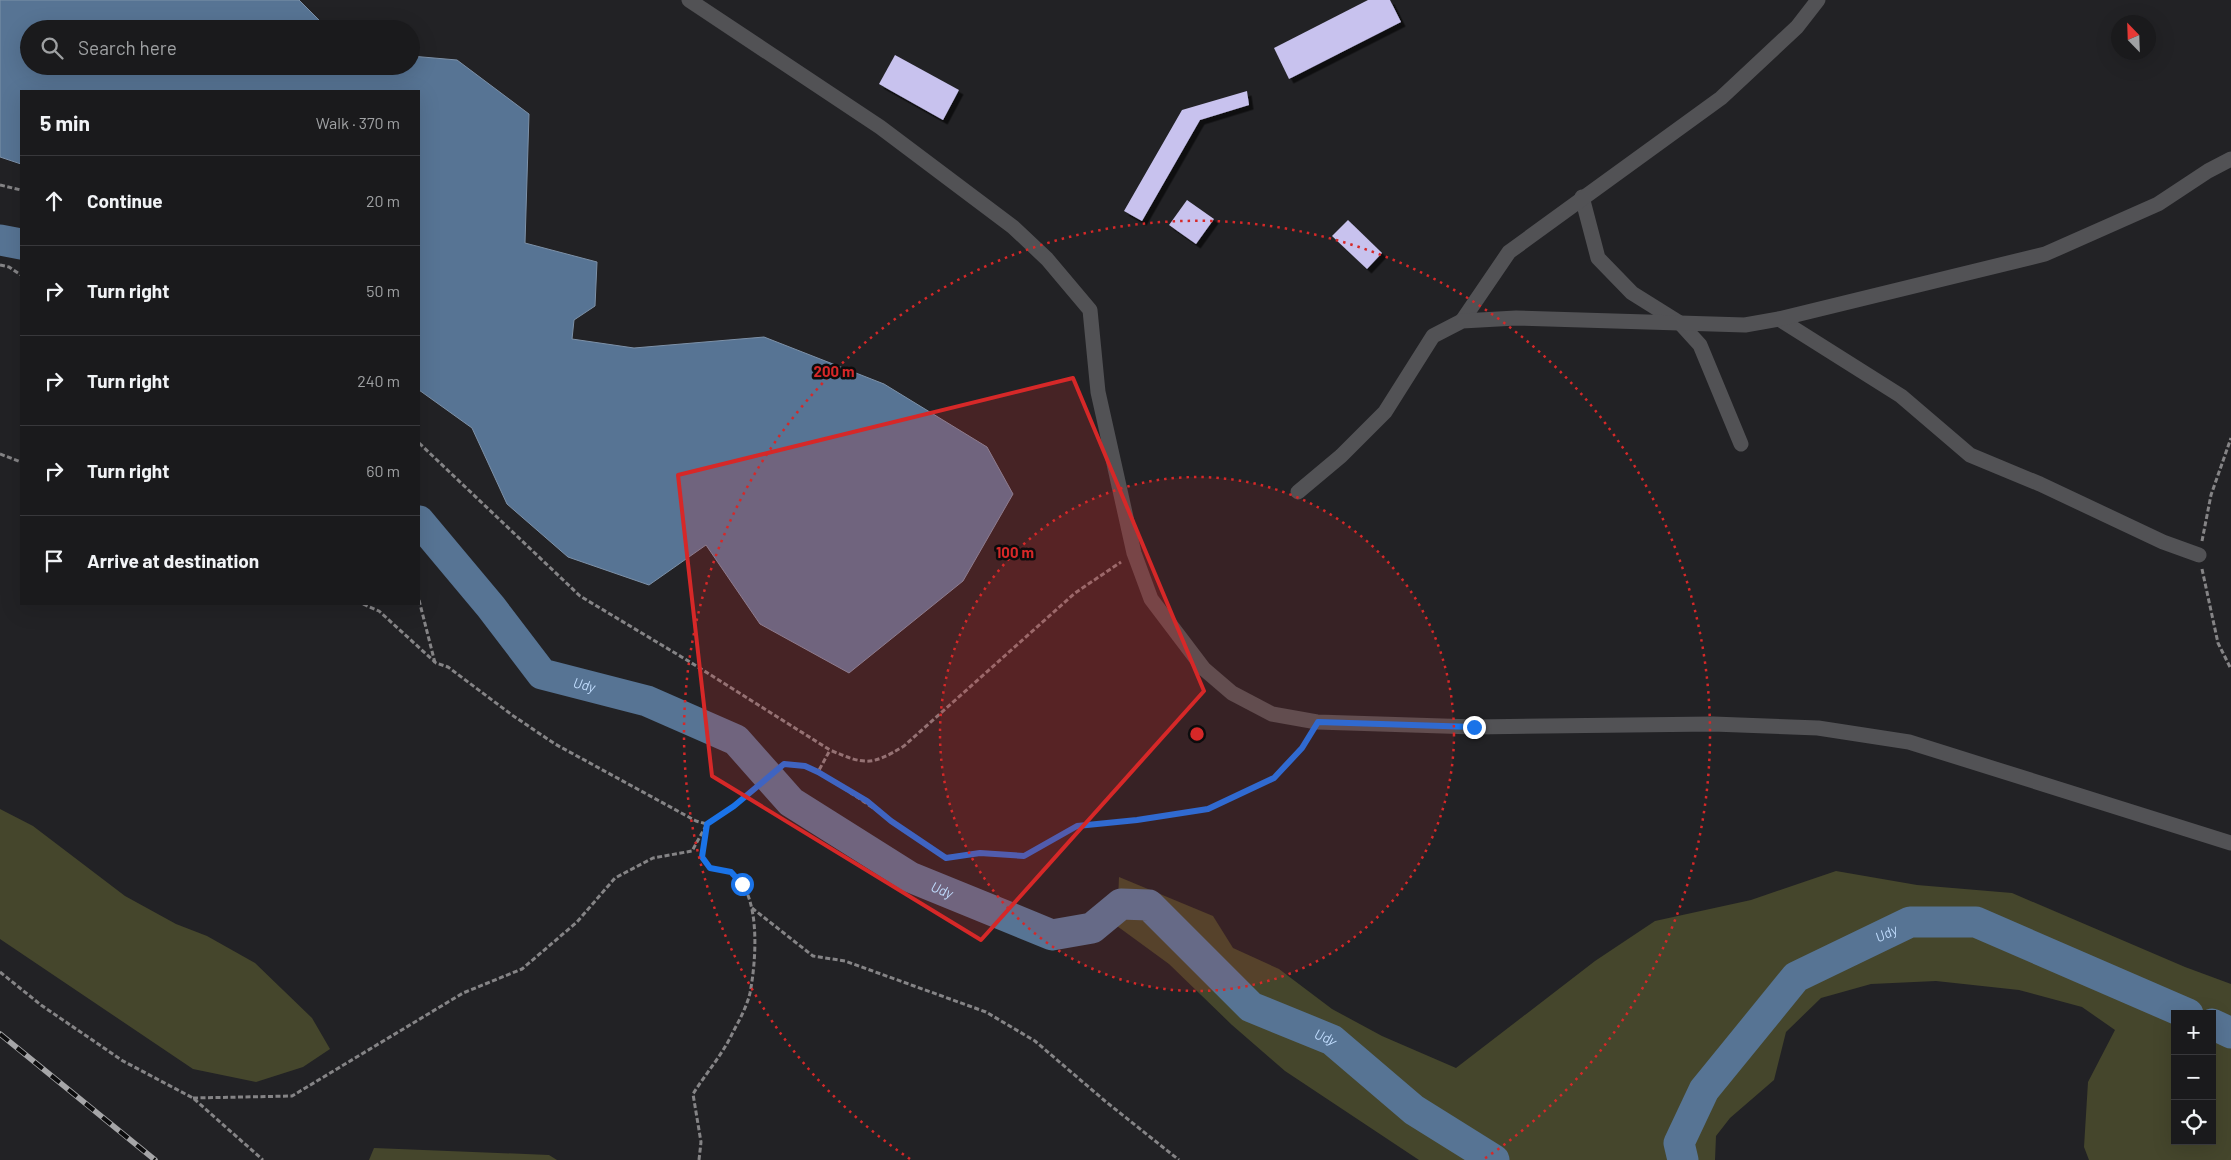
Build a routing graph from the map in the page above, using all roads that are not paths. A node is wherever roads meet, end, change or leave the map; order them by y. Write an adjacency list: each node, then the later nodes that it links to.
1 (689, 0): 11 (street)
2 (1818, 0): 4 (street)
3 (2231, 159): 5 (street)
4 (1582, 197): 6 (street); 7 (street)
5 (1779, 319): 7 (street); 10 (street)
6 (1462, 321): 7 (street); 9 (street)
7 (1680, 323): 8 (street)
8 (1741, 444)
9 (1298, 492)
10 (2200, 555)
11 (2231, 843)

